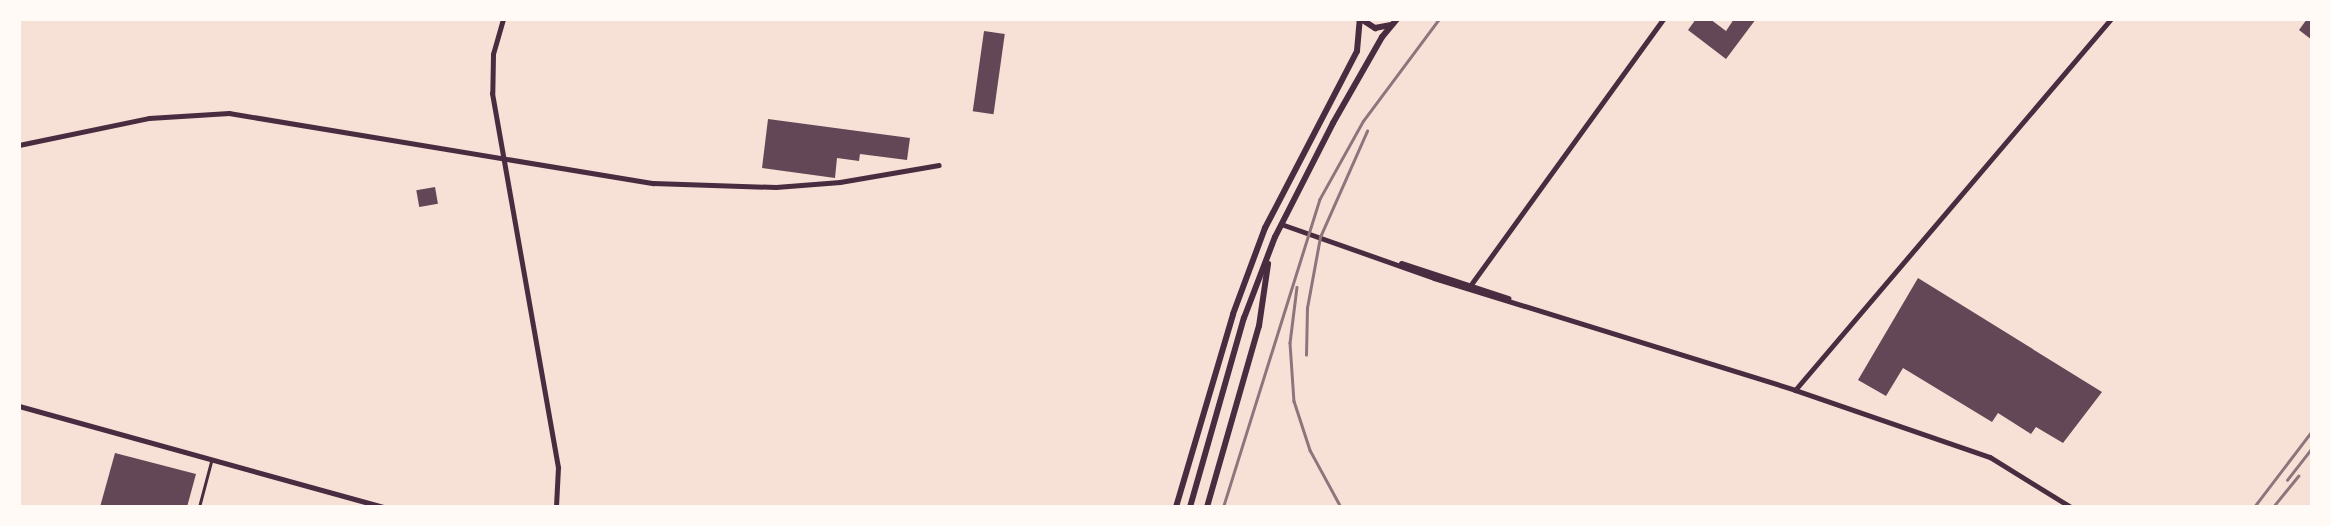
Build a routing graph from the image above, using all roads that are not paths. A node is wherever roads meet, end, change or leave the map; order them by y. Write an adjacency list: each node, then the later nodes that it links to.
1 (503, 19): 7 (street)
2 (1360, 19): 5 (main road); 20 (main road)
3 (1663, 19): 12 (street)
4 (2111, 19): 14 (street)
5 (1395, 22): 9 (main road)
6 (19, 145): 7 (street)
7 (503, 158): 8 (street); 19 (street)
8 (939, 165)
9 (1281, 224): 10 (main road); 11 (street)
10 (1269, 251): 21 (main road); 22 (main road)
11 (1383, 258): 12 (street); 13 (street)
12 (1472, 283): 13 (street)
13 (1517, 302): 14 (street)
14 (1795, 390): 23 (street)
15 (19, 406): 16 (street)
16 (211, 458): 17 (lane); 18 (street)
17 (199, 507)
18 (382, 507)
19 (556, 507)
20 (1176, 507)
21 (1190, 507)
22 (1207, 507)
23 (2071, 507)

